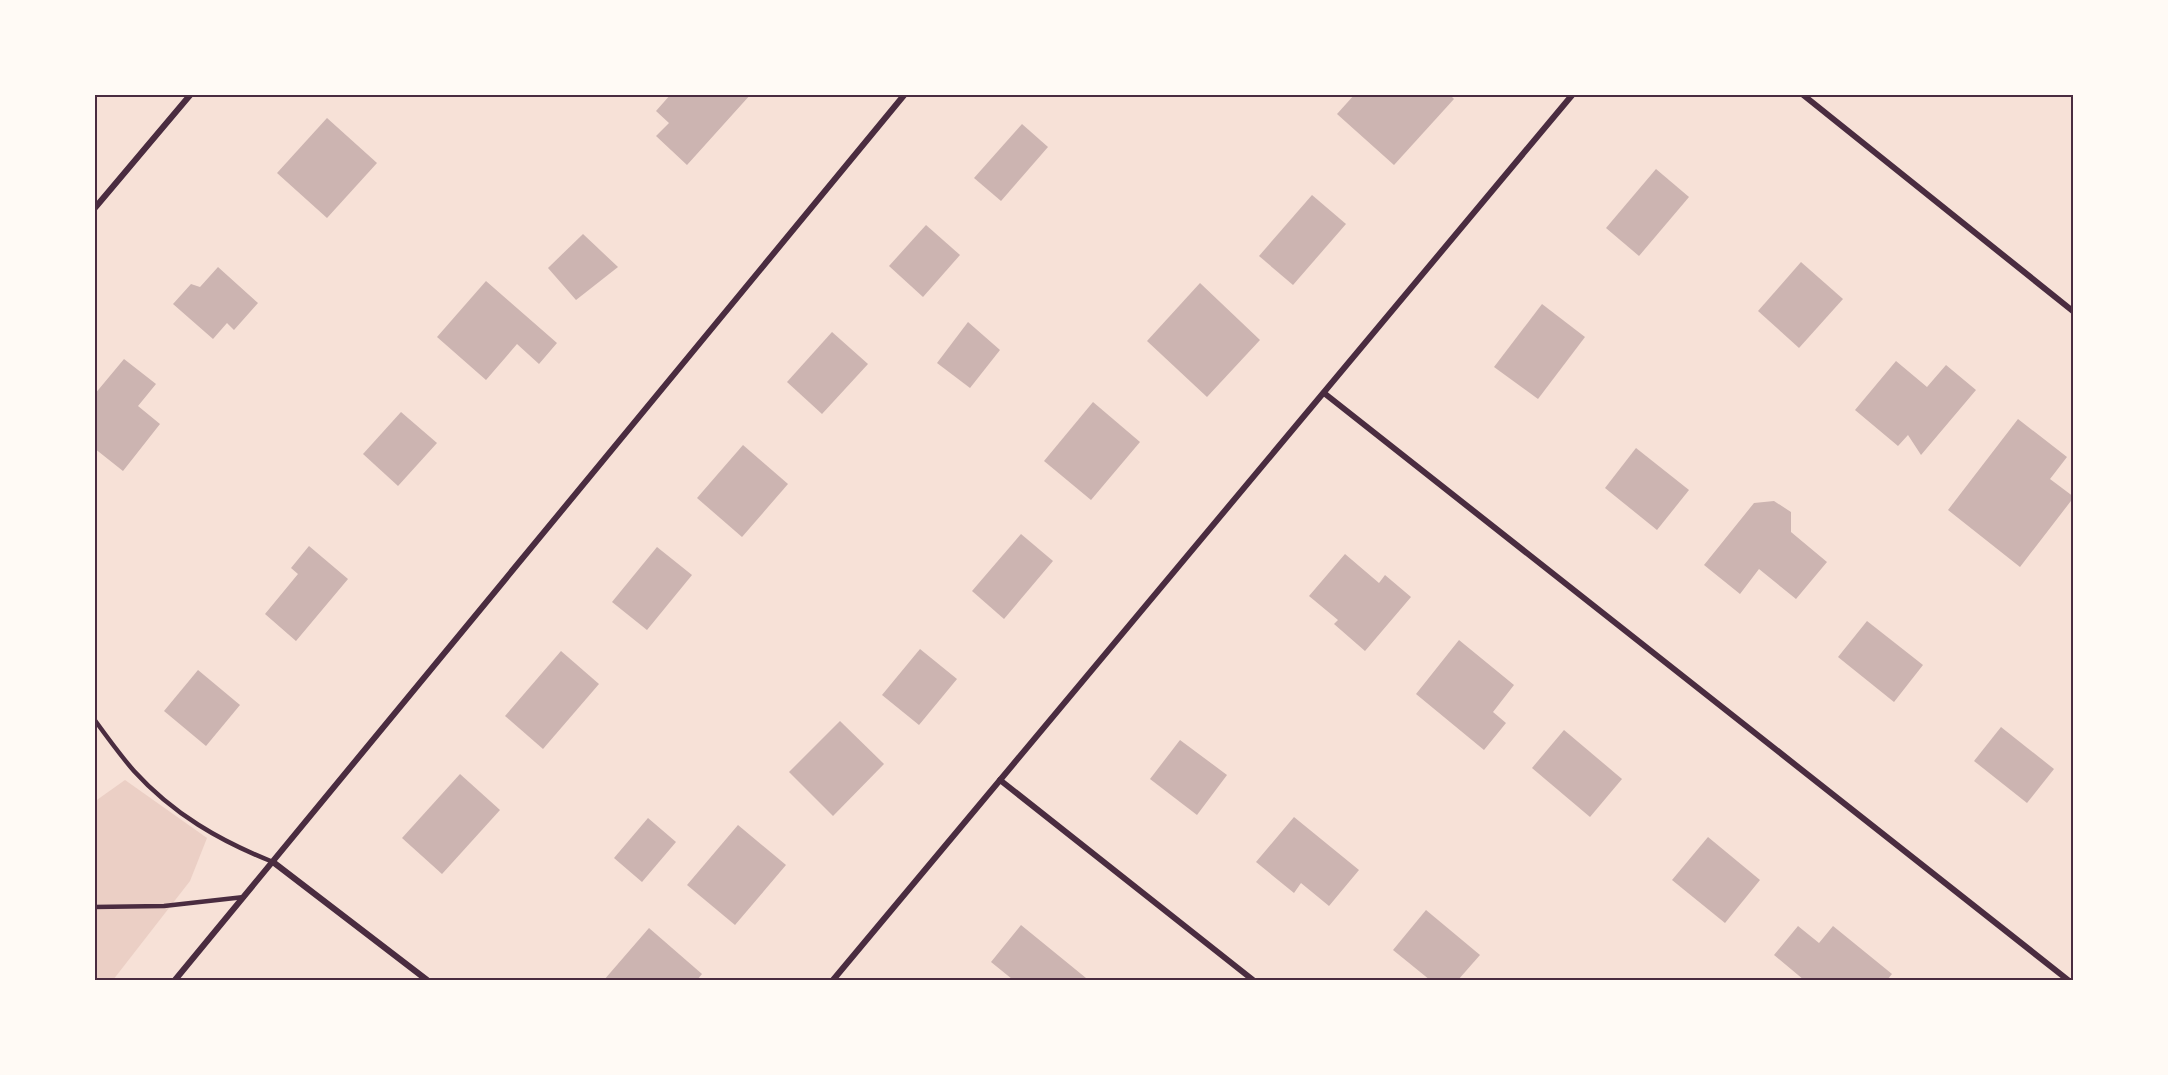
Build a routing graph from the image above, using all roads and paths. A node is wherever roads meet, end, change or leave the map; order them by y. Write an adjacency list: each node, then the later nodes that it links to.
1 (191, 94): 5 (street)
2 (905, 94): 10 (street)
3 (1573, 94): 7 (street)
4 (1802, 94): 6 (street)
5 (94, 209)
6 (2073, 312)
7 (1324, 393): 9 (street); 17 (street)
8 (94, 719): 10 (lane)
9 (1000, 780): 15 (street); 16 (street)
10 (273, 862): 11 (street); 14 (street)
11 (244, 897): 12 (lane); 13 (street)
12 (94, 907)
13 (176, 981)
14 (427, 981)
15 (834, 981)
16 (1252, 981)
17 (2068, 981)

